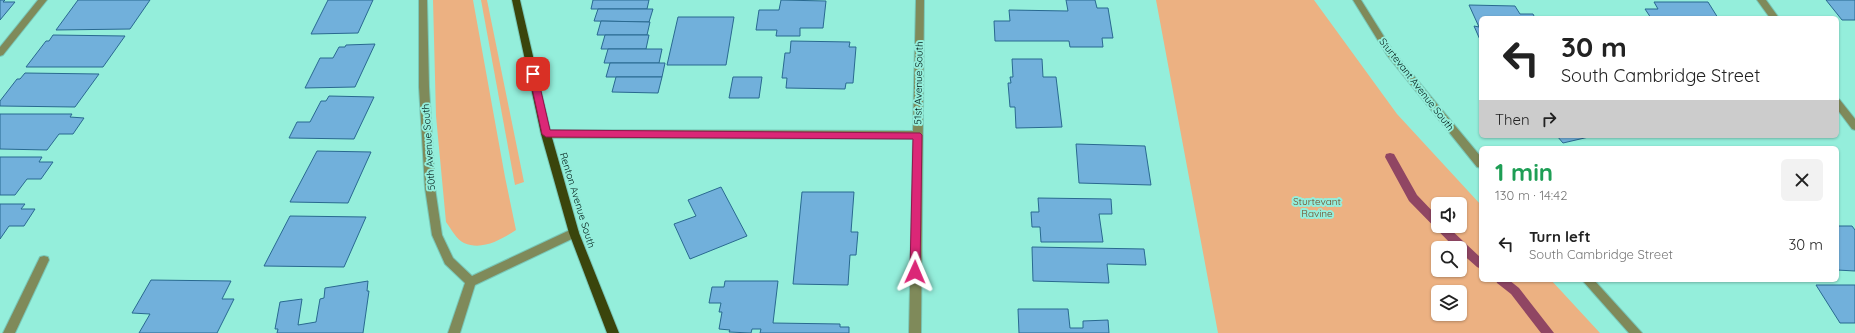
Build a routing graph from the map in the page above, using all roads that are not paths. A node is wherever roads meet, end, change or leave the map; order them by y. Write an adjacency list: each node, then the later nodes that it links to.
1 (43, 0): 8 (street)
2 (423, 0): 16 (street, 50th Avenue South)
3 (516, 0): 11 (main road, Renton Avenue South)
4 (920, 0): 12 (street, 51st Avenue South)
5 (1357, 0): 13 (street, Sturtevant Avenue South)
6 (1761, 0): 7 (street)
7 (1773, 16)
8 (0, 53)
9 (1839, 105): 10 (street)
10 (1855, 126)
11 (546, 134): 12 (street); 14 (main road, Renton Avenue South)
12 (917, 135): 21 (street, 51st Avenue South)
13 (1479, 162)
14 (574, 233): 16 (street); 20 (main road, Renton Avenue South)
15 (44, 260): 18 (street)
16 (471, 282): 19 (street)
17 (1589, 282): 22 (street)
18 (9, 333)
19 (454, 333)
20 (613, 333)
21 (915, 333)
22 (1636, 333)

